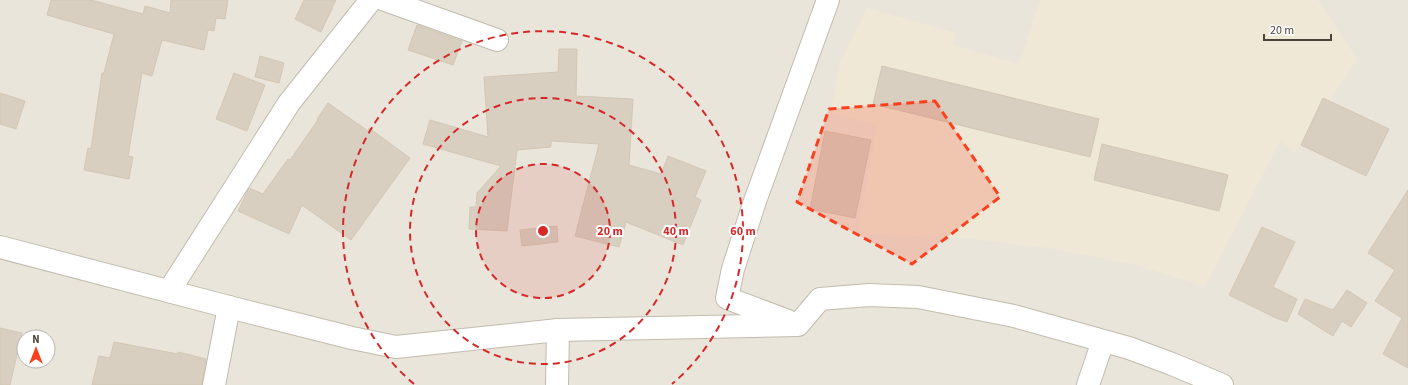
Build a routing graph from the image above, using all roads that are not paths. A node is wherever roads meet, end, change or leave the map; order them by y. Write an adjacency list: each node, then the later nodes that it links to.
1 (371, 0): 6 (street)
2 (385, 0): 4 (street)
3 (828, 0): 8 (street)
4 (497, 40)
5 (0, 247): 6 (street)
6 (169, 291): 7 (street)
7 (229, 307): 9 (street); 11 (street)
8 (798, 325): 9 (street); 10 (street)
9 (558, 330): 12 (street)
10 (1103, 341): 13 (street); 14 (street)
11 (214, 385)
12 (557, 385)
13 (1088, 385)
14 (1222, 385)

